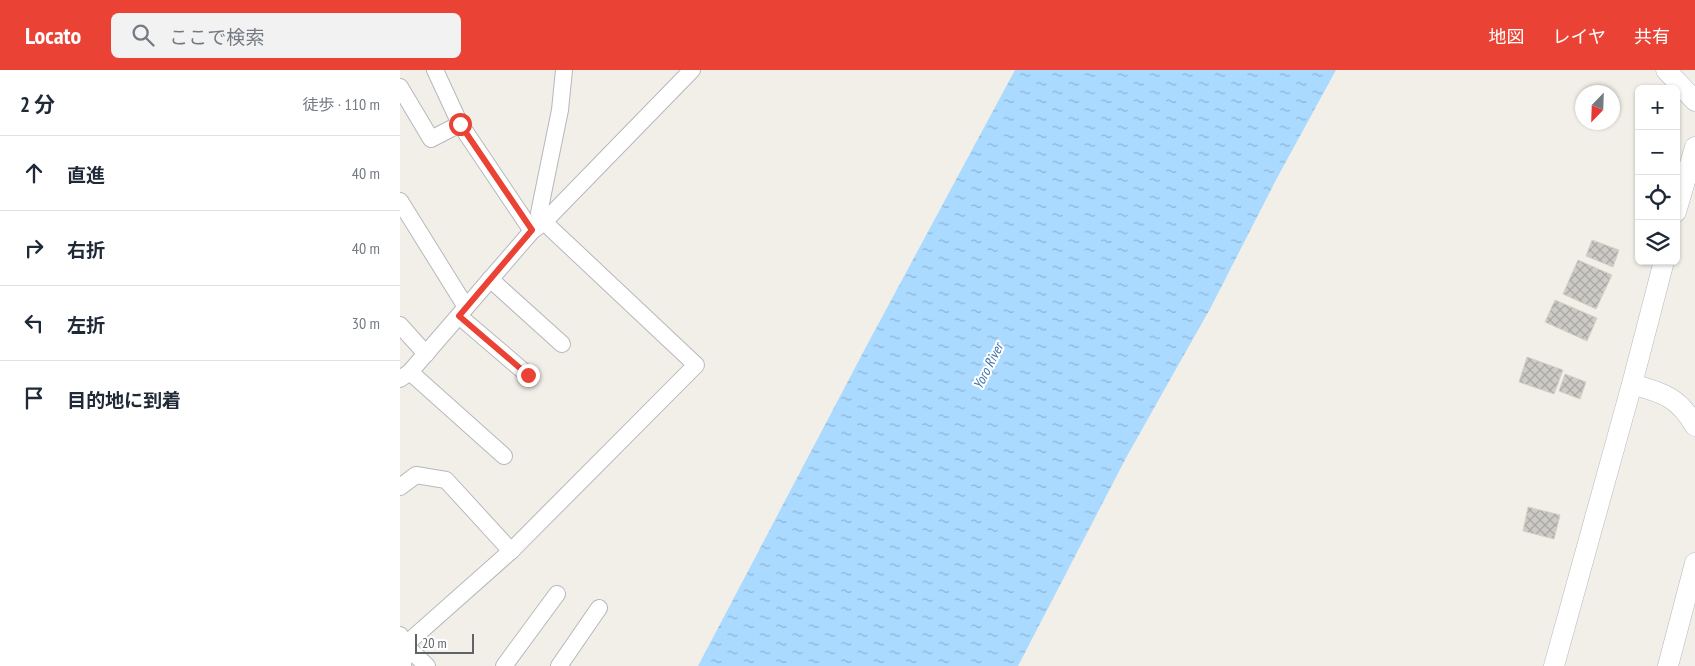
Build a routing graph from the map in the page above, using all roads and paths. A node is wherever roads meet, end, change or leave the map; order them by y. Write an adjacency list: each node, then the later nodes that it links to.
1 (435, 70): 7 (street)
2 (564, 70): 11 (street)
3 (692, 70): 11 (street)
4 (1666, 70): 6 (street)
5 (400, 87): 7 (street)
6 (1695, 101)
7 (460, 124): 11 (street)
8 (1695, 147): 9 (street)
9 (1680, 198)
10 (400, 201): 14 (street)
11 (538, 226): 13 (street); 24 (street)
12 (1663, 265): 20 (street)
13 (490, 279): 14 (street); 16 (street)
14 (462, 311): 17 (street); 19 (street)
15 (400, 325): 17 (street)
16 (562, 344)
17 (426, 354): 18 (street)
18 (405, 375): 22 (street)
19 (528, 375)
20 (1632, 384): 21 (street); 33 (street)
21 (1695, 426)
22 (504, 456)
23 (400, 487): 24 (street)
24 (511, 551): 28 (street)
25 (1695, 563): 34 (street)
26 (556, 594): 31 (street)
27 (599, 608): 32 (street)
28 (402, 642): 29 (street); 30 (street)
29 (403, 666)
30 (427, 666)
31 (504, 666)
32 (559, 666)
33 (1554, 666)
34 (1668, 666)

